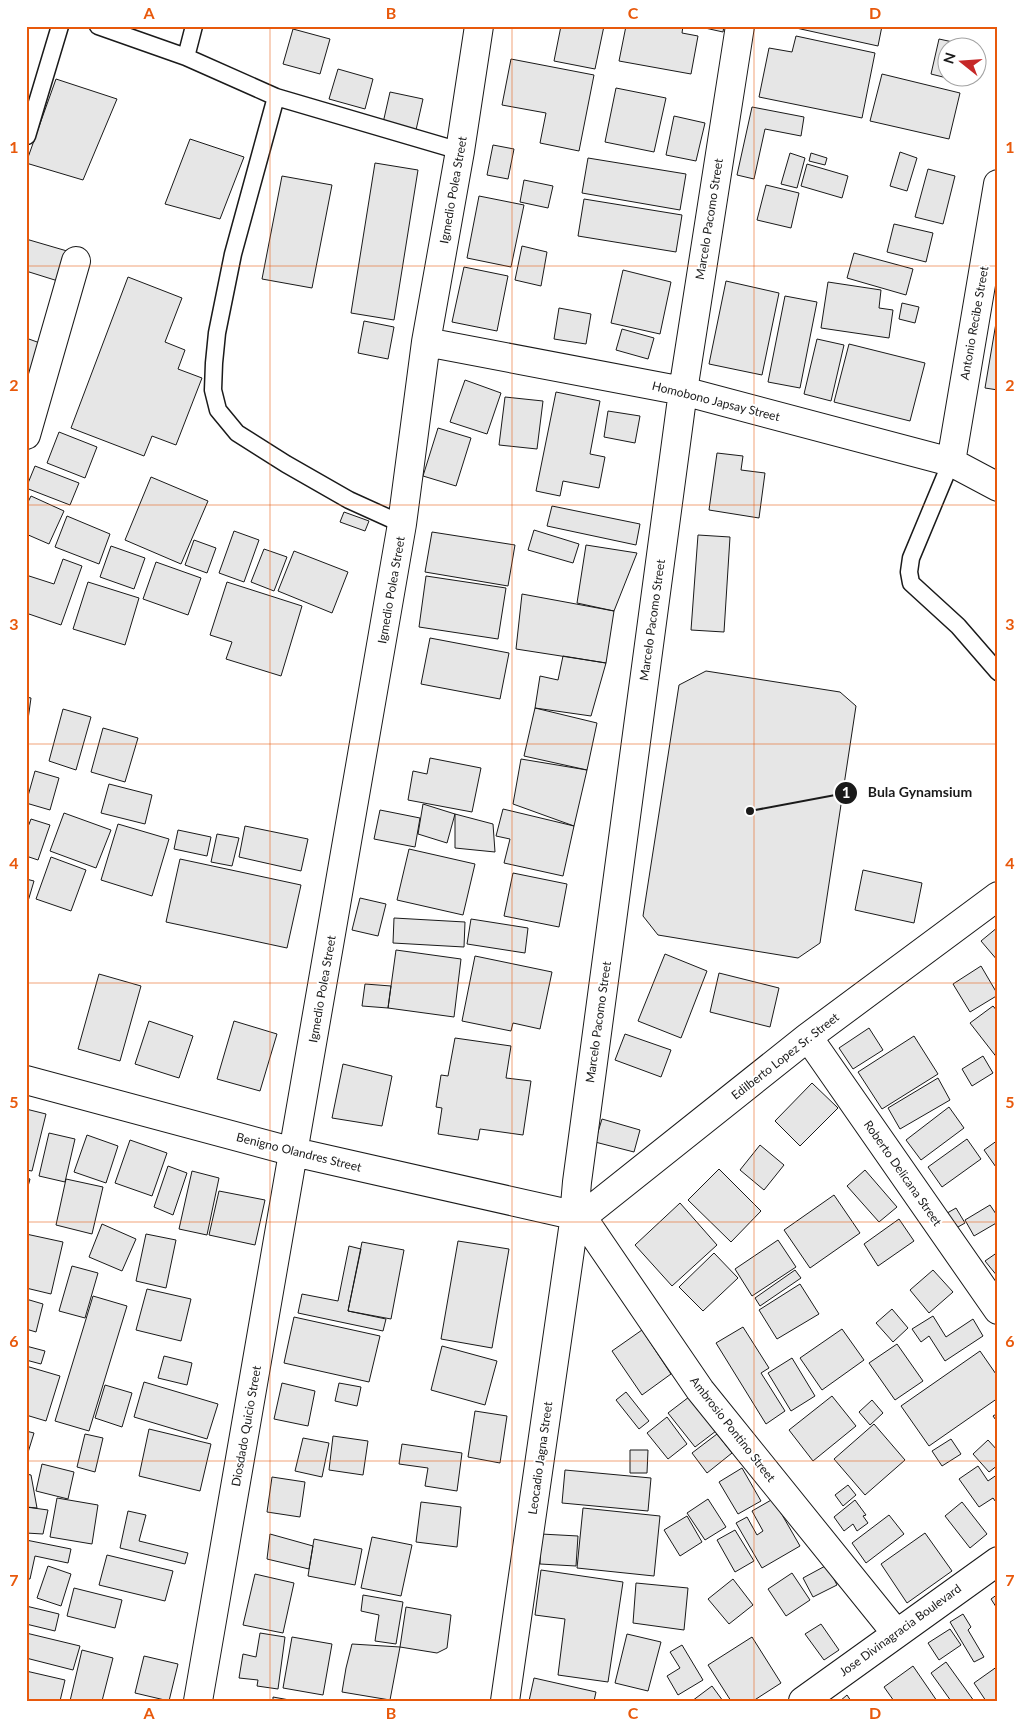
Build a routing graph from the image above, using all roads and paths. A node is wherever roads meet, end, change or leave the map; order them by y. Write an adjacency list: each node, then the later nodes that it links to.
1 (60, 26): 8 (lane)
2 (98, 26): 6 (lane)
3 (194, 26): 6 (lane)
4 (479, 26): 9 (street, Igmedio Polea Street)
5 (740, 26): 13 (street, Marcelo Pacomo Street)
6 (186, 57): 7 (lane)
7 (276, 97): 9 (lane); 17 (lane)
8 (27, 136)
9 (460, 151): 12 (street, Igmedio Polea Street)
10 (998, 184): 15 (street, Antonio Recibe Street)
11 (76, 261): 14 (street)
12 (426, 342): 13 (street, Homobono Japsay Street); 17 (street, Igmedio Polea Street)
13 (683, 391): 15 (street, Homobono Japsay Street); 23 (street, Marcelo Pacomo Street)
14 (26, 435)
15 (951, 462): 16 (street, Homobono Japsay Street); 18 (lane)
16 (998, 487)
17 (402, 524): 22 (street, Igmedio Polea Street)
18 (998, 672)
19 (998, 896): 20 (street, Edilberto Lopez Sr. Street)
20 (808, 1037): 23 (street, Edilberto Lopez Sr. Street); 24 (street, Roberto Delicana Street)
21 (26, 1080): 22 (street, Benigno Olandres Street)
22 (294, 1152): 23 (street, Benigno Olandres Street); 27 (street, Diosdado Quicio Street)
23 (578, 1216): 26 (street, Ambrosio Pontino Street); 28 (street, Leocadio Jagna Street)
24 (998, 1310)
25 (998, 1560): 26 (street, Jose Divinagracia Boulevard)
26 (896, 1633): 29 (street, Jose Divinagracia Boulevard)
27 (198, 1701)
28 (505, 1701)
29 (803, 1701)

